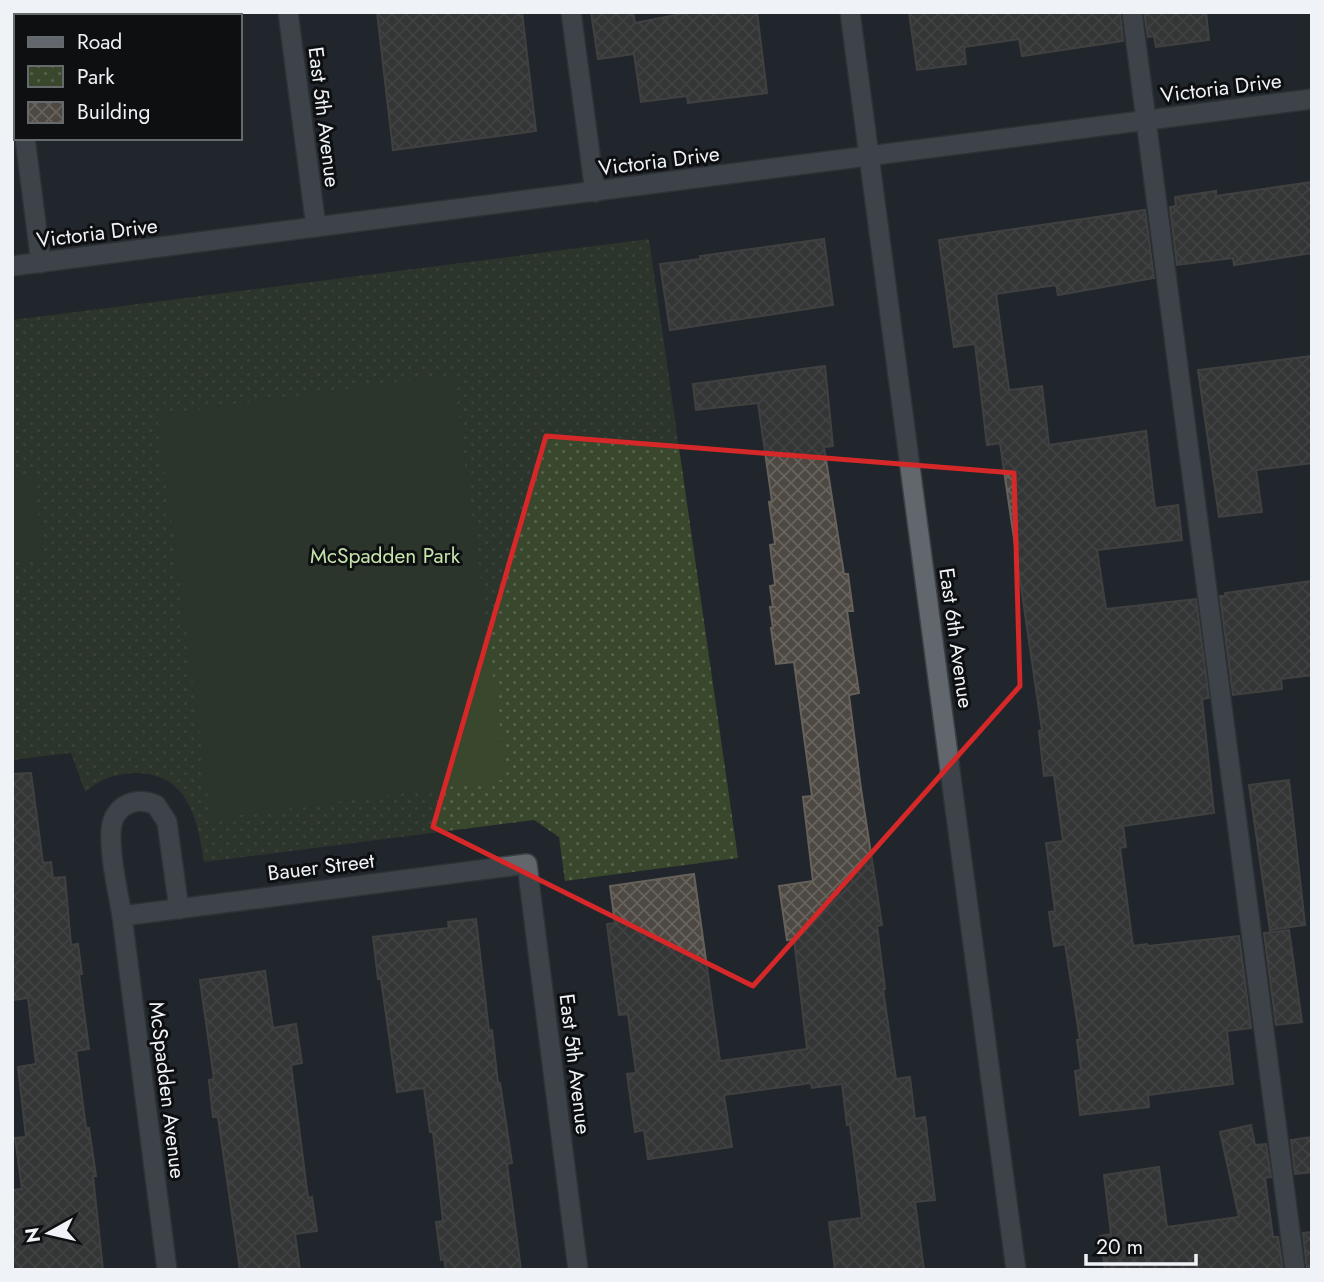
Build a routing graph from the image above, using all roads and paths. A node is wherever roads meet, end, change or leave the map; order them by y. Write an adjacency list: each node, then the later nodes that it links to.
1 (288, 12): 10 (street, East 5th Avenue)
2 (571, 12): 9 (street)
3 (850, 12): 8 (street, East 6th Avenue)
4 (1132, 12): 6 (street)
5 (1312, 99): 6 (street, Victoria Drive)
6 (1147, 120): 8 (street, Victoria Drive); 19 (street)
7 (25, 140): 11 (street)
8 (870, 156): 9 (street, Victoria Drive); 18 (street, East 6th Avenue)
9 (595, 192): 10 (street, Victoria Drive)
10 (316, 227): 11 (street, Victoria Drive)
11 (41, 263): 12 (street, Victoria Drive)
12 (12, 266)
13 (527, 864): 14 (street, Bauer Street); 17 (street, East 5th Avenue)
14 (178, 909): 15 (street, Bauer Street); 15 (street, McSpadden Avenue)
15 (122, 916): 16 (street, McSpadden Avenue)
16 (167, 1270)
17 (578, 1270)
18 (1016, 1270)
19 (1296, 1270)

